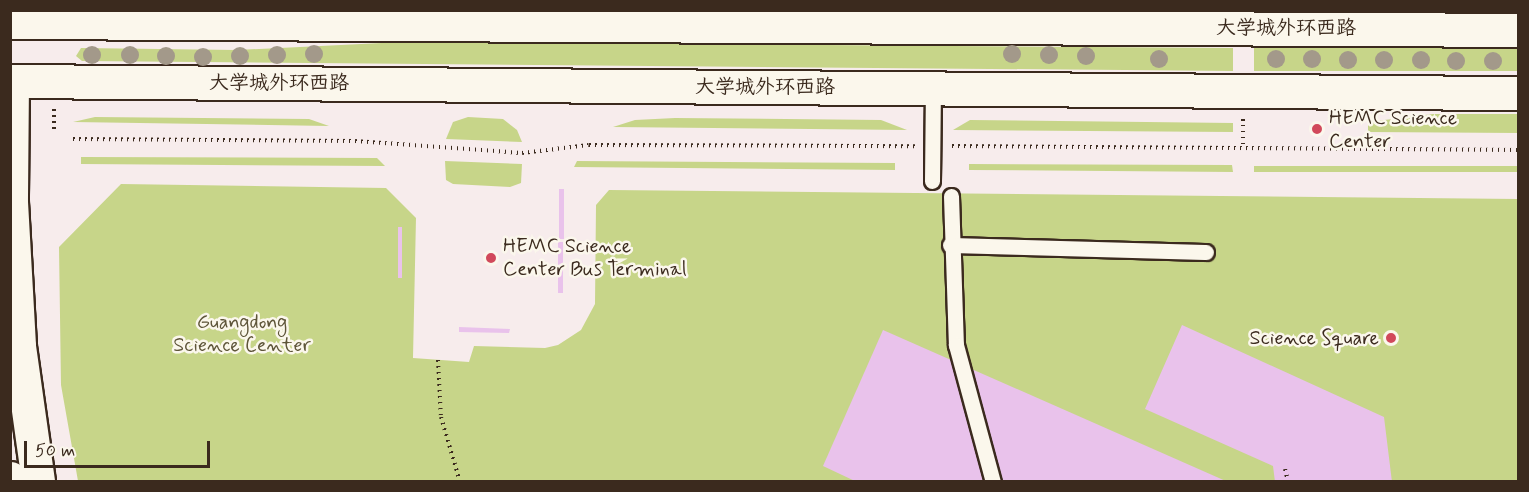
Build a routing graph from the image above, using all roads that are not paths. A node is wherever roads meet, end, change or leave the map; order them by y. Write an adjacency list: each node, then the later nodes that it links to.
1 (1135, 19): 2 (main road, 大学城外环西路); 3 (main road, 大学城外环西路)
2 (1221, 19): 4 (main road, 大学城外环西路)
3 (10, 22)
4 (1518, 30)
5 (11, 73): 6 (main road, 大学城外环西路); 12 (main road)
6 (933, 89): 7 (main road, 大学城外环西路); 8 (lane)
7 (1518, 93)
8 (932, 181)
9 (951, 196): 10 (lane)
10 (950, 245): 11 (lane); 13 (lane)
11 (1206, 252)
12 (38, 482)
13 (993, 482)

